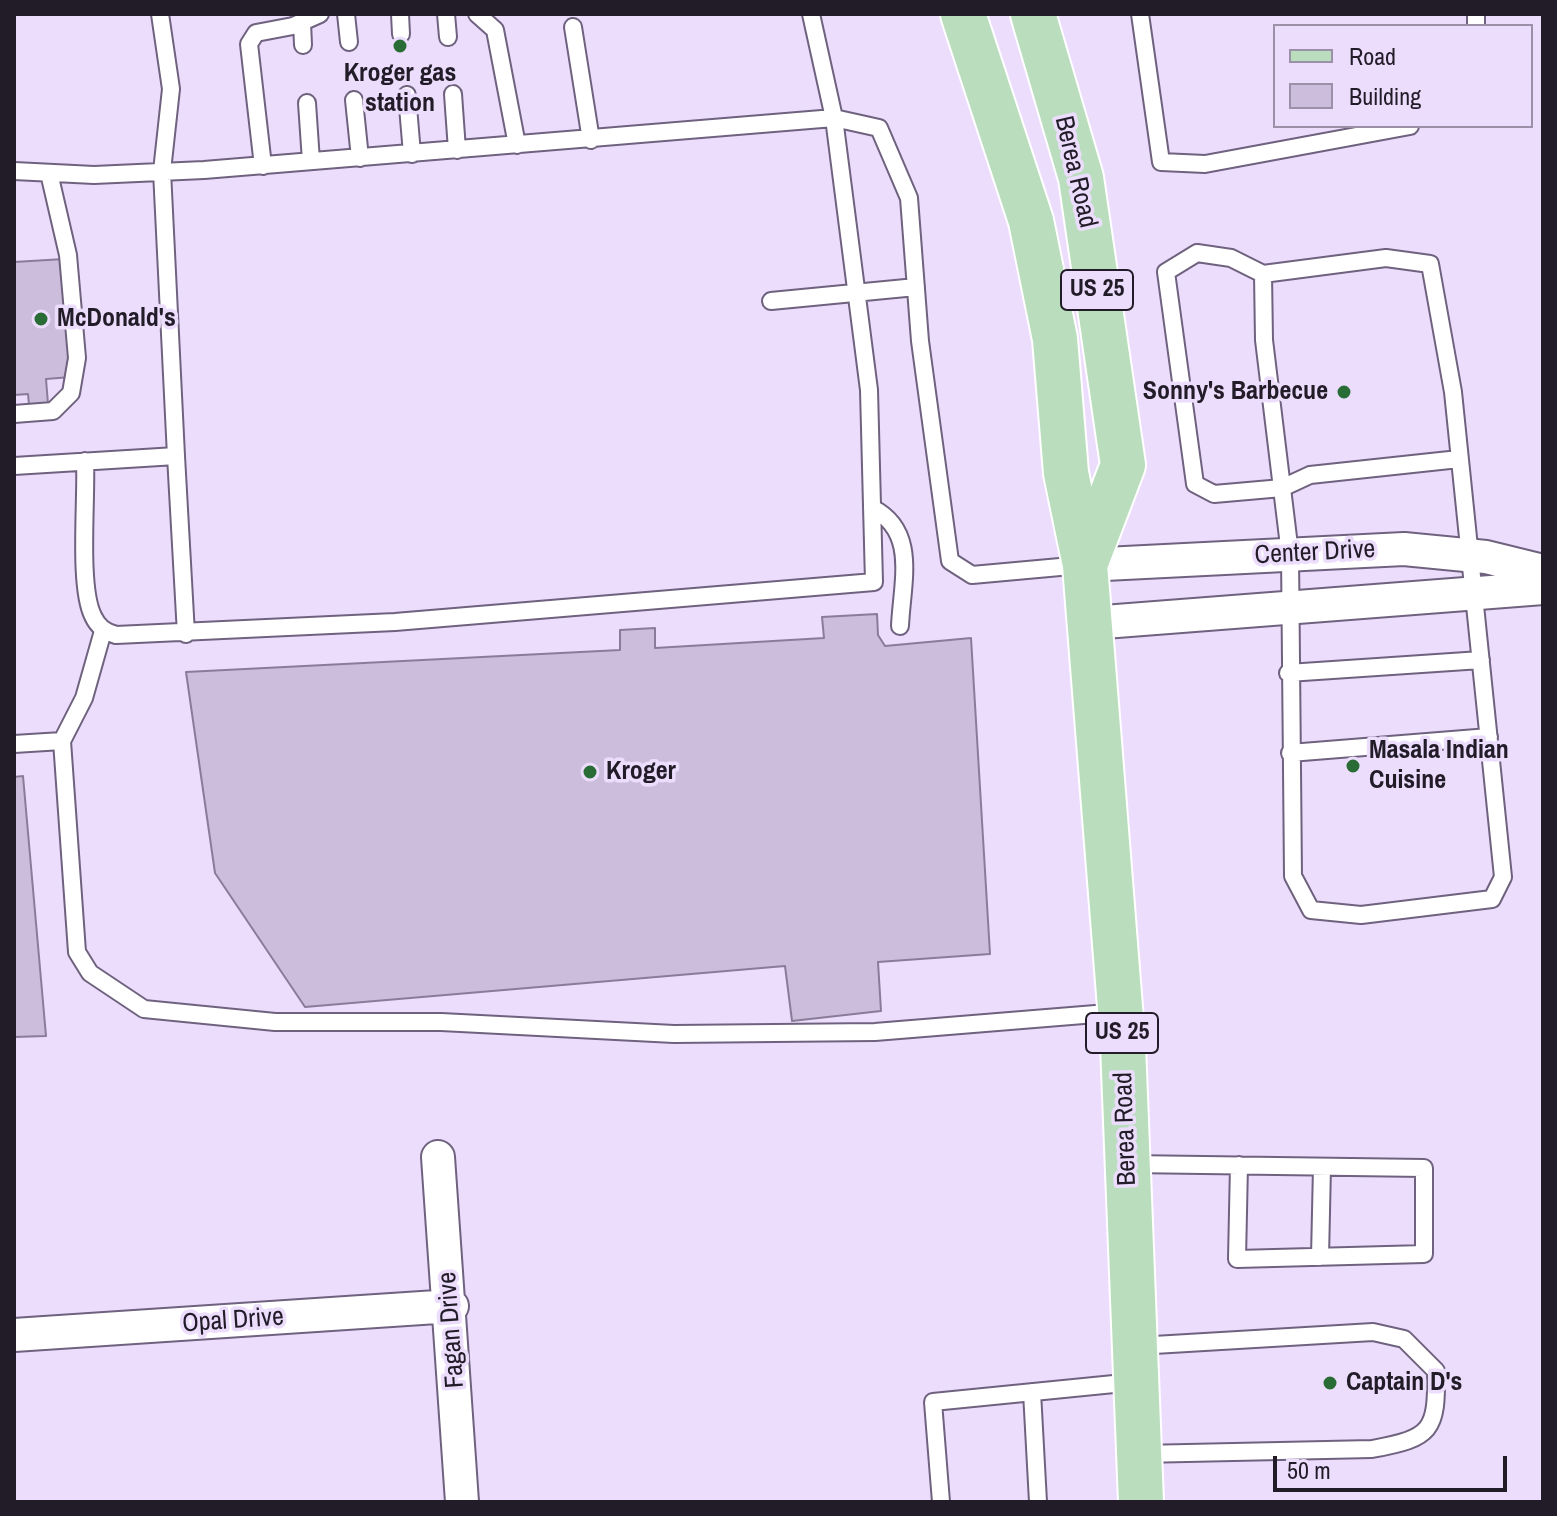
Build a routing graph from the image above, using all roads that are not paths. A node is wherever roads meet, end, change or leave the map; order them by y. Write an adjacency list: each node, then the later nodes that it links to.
1 (320, 14): 11 (lane)
2 (346, 14): 15 (lane)
3 (400, 14): 13 (lane)
4 (446, 14): 14 (lane)
5 (477, 14): 24 (lane)
6 (811, 14): 21 (lane)
7 (1033, 14): 46 (main road, Berea Road / US 25)
8 (1140, 14): 22 (lane)
9 (159, 17): 31 (lane)
10 (963, 17): 46 (main road, Berea Road / US 25)
11 (302, 22): 16 (lane); 29 (lane)
12 (573, 27): 23 (lane)
13 (401, 34)
14 (448, 37)
15 (349, 42)
16 (303, 45)
17 (453, 94): 25 (lane)
18 (407, 95): 26 (lane)
19 (354, 100): 27 (lane)
20 (307, 103): 28 (lane)
21 (834, 118): 23 (lane); 34 (lane); 35 (lane)
22 (1399, 128)
23 (591, 140): 24 (lane)
24 (517, 145): 25 (lane)
25 (457, 150): 26 (lane)
26 (412, 154): 27 (lane)
27 (360, 158): 28 (lane)
28 (311, 161): 29 (lane)
29 (263, 166): 31 (lane)
30 (14, 171): 32 (lane)
31 (162, 171): 32 (lane); 38 (lane)
32 (49, 173): 37 (lane)
33 (1263, 274): 39 (lane); 42 (lane); 42 (lane)
34 (916, 287): 35 (lane); 46 (lane)
35 (857, 294): 36 (lane); 43 (lane)
36 (771, 301)
37 (14, 414)
38 (176, 456): 40 (lane); 54 (lane)
39 (1459, 459): 42 (lane); 45 (lane)
40 (85, 461): 41 (lane); 53 (lane)
41 (14, 466)
42 (1282, 488): 44 (lane)
43 (872, 508): 52 (lane); 54 (lane)
44 (1290, 554): 45 (street, Center Drive); 46 (street, Center Drive); 50 (lane)
45 (1467, 554): 47 (street, Center Drive); 49 (lane)
46 (1085, 565): 51 (main road, Berea Road / US 25)
47 (1543, 571)
48 (1543, 588): 49 (street, Center Drive)
49 (1475, 596): 50 (street, Center Drive); 55 (lane)
50 (1288, 607): 51 (street, Center Drive); 56 (lane)
51 (1091, 623): 61 (main road, Berea Road / US 25)
52 (900, 626)
53 (103, 631): 54 (lane); 58 (lane)
54 (186, 634)
55 (1481, 660): 56 (lane); 57 (lane)
56 (1288, 673): 60 (lane)
57 (1489, 737): 60 (lane); 60 (lane)
58 (62, 741): 59 (lane); 61 (lane)
59 (14, 744)
60 (1290, 753)
61 (1120, 1012): 63 (main road, Berea Road / US 25)
62 (438, 1157): 67 (street, Fagan Drive)
63 (1127, 1164): 64 (lane); 69 (main road, Berea Road / US 25)
64 (1239, 1165): 65 (lane); 66 (lane)
65 (1322, 1167): 66 (lane); 66 (lane)
66 (1320, 1257)
67 (452, 1306): 68 (street, Opal Drive); 72 (street, Fagan Drive)
68 (14, 1335)
69 (1136, 1364): 70 (lane); 71 (main road, Berea Road / US 25); 71 (lane)
70 (1032, 1392): 73 (lane); 74 (lane)
71 (1139, 1454): 75 (main road, Berea Road / US 25)
72 (462, 1502)
73 (941, 1502)
74 (1038, 1502)
75 (1141, 1502)

